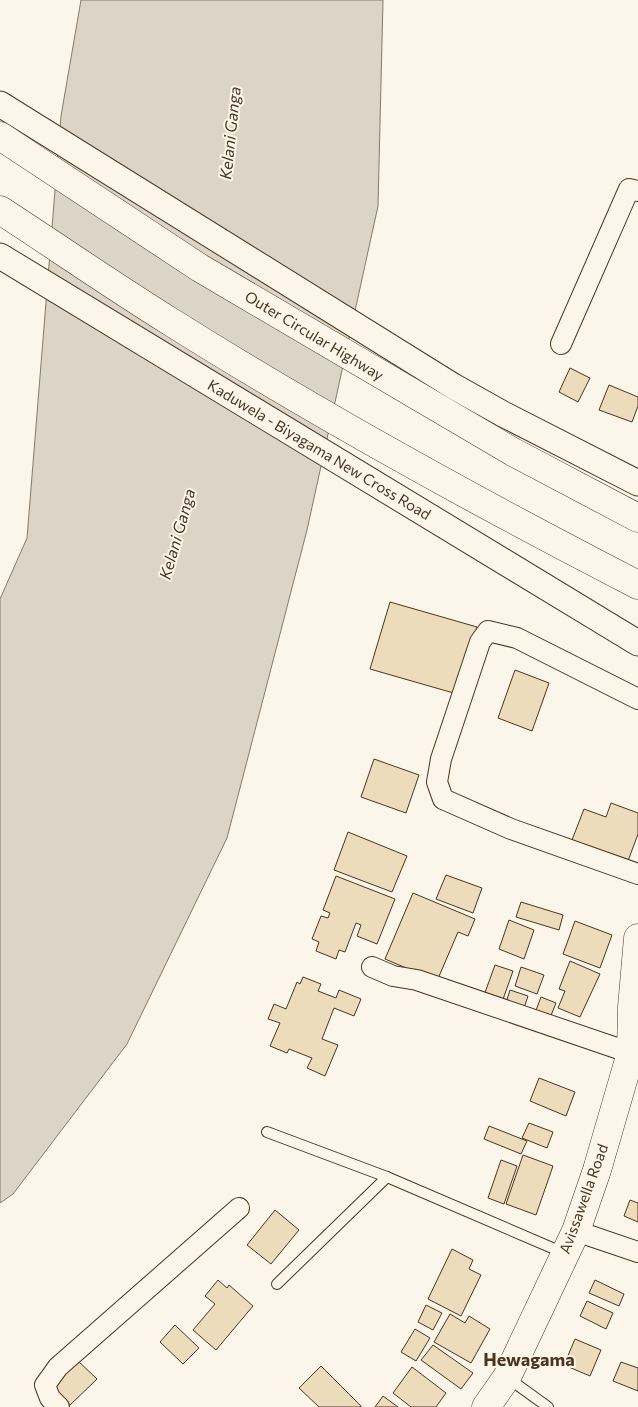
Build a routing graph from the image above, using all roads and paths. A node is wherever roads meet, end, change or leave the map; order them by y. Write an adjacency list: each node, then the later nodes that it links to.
1 (0, 104): 7 (street)
2 (0, 136): 8 (main road, Outer Circular Highway)
3 (638, 191): 6 (street)
4 (0, 210): 9 (main road)
5 (0, 256): 10 (street, Kaduwela - Biyagama New Cross Road)
6 (561, 344)
7 (638, 483)
8 (638, 518)
9 (638, 585)
10 (638, 643)
11 (638, 700): 12 (street)
12 (638, 874)
13 (638, 938): 15 (main road, Avissawella Road)
14 (372, 967): 15 (street)
15 (634, 1022): 19 (main road, Avissawella Road)
16 (266, 1132): 17 (lane)
17 (387, 1177): 19 (lane); 21 (lane)
18 (239, 1208): 23 (street)
19 (570, 1242): 20 (street); 22 (main road, Avissawella Road)
20 (638, 1252)
21 (277, 1284)
22 (508, 1377): 24 (main road, Avissawella Road); 25 (lane)
23 (59, 1407)
24 (486, 1407)
25 (548, 1407)

